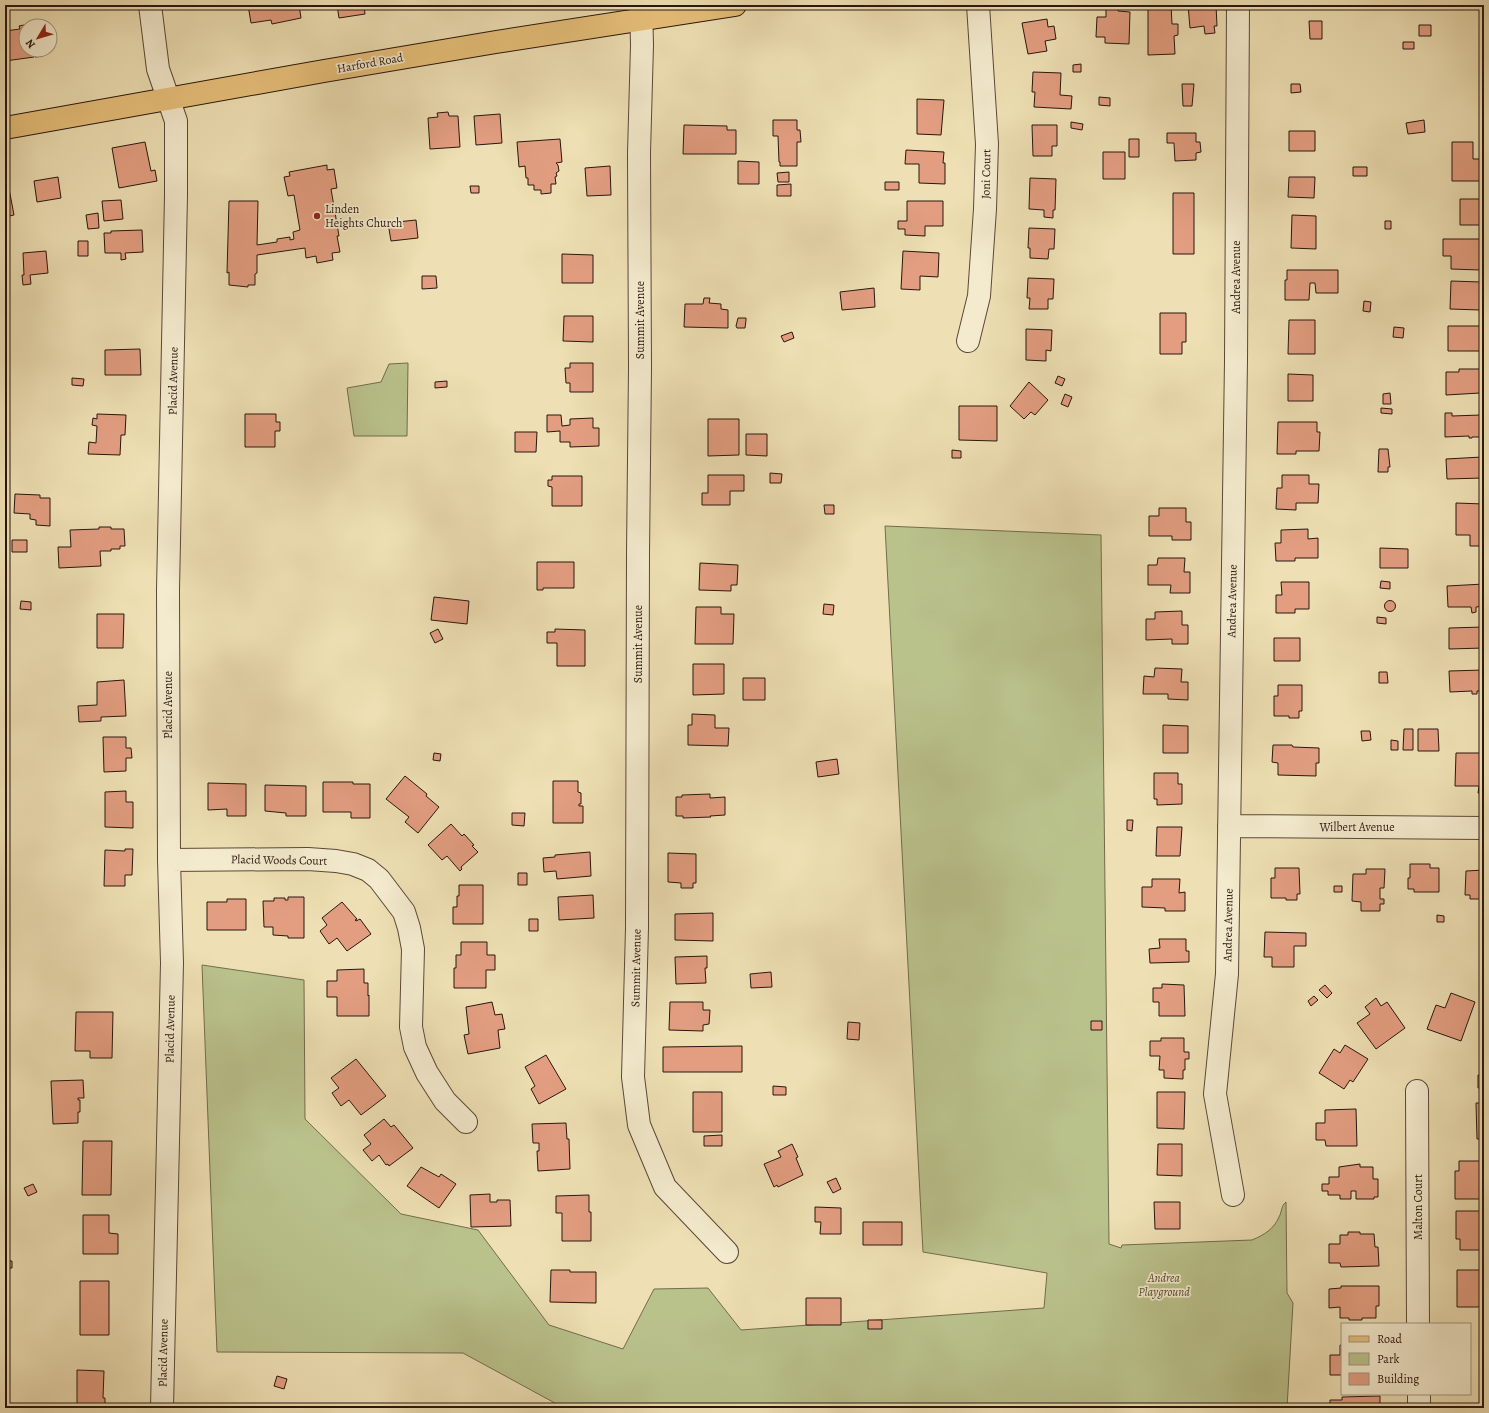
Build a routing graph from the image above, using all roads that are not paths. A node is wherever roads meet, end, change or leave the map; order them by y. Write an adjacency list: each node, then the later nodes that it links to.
1 (150, 5): 6 (street, Placid Avenue)
2 (735, 5): 5 (main road, Harford Road)
3 (978, 5): 8 (street, Joni Court)
4 (1238, 5): 9 (street, Andrea Avenue)
5 (642, 12): 6 (main road, Harford Road); 15 (street, Summit Avenue)
6 (169, 99): 7 (main road, Harford Road); 11 (street, Placid Avenue)
7 (5, 128)
8 (968, 341)
9 (1229, 826): 10 (street, Wilbert Avenue); 14 (street, Andrea Avenue)
10 (1484, 828)
11 (169, 860): 13 (street, Placid Woods Court); 18 (street, Placid Avenue)
12 (1417, 1091): 16 (street, Malton Court)
13 (466, 1122)
14 (1233, 1195)
15 (727, 1252)
16 (1418, 1323)
17 (1419, 1395): 19 (street)
18 (162, 1408)
19 (1419, 1408)

